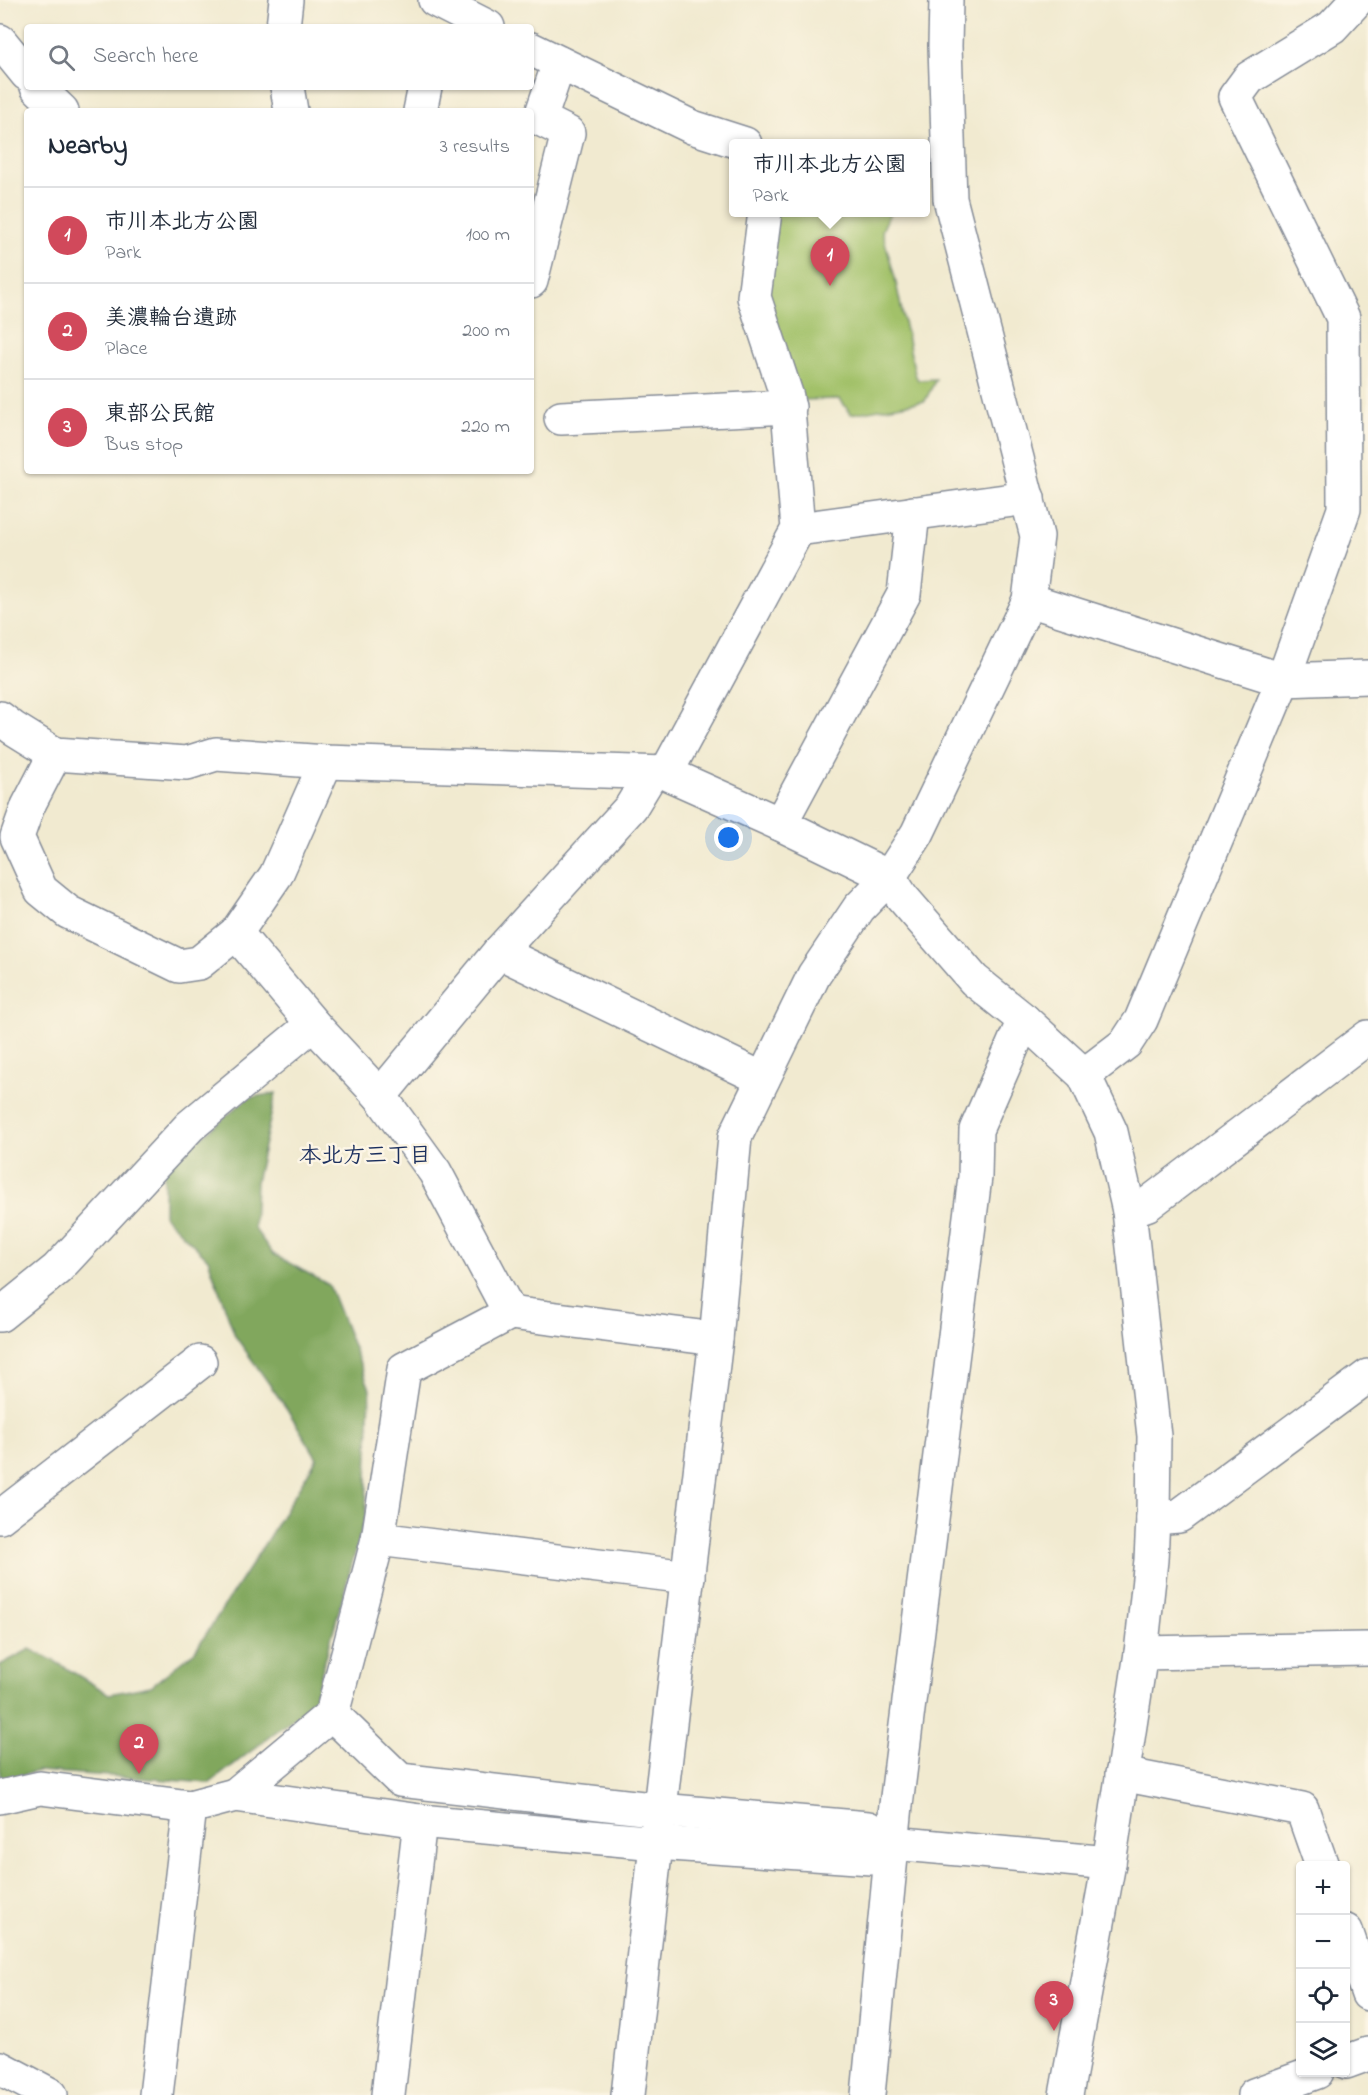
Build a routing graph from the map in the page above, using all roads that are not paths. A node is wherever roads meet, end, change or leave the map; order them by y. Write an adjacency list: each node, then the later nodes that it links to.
1 (286, 0): 5 (street)
2 (946, 0): 17 (street)
3 (1357, 0): 27 (street)
4 (439, 10): 6 (street)
5 (284, 24)
6 (479, 24)
7 (0, 41): 9 (street)
8 (545, 56): 16 (street); 19 (street)
9 (24, 70)
10 (40, 90): 13 (street)
11 (288, 90): 14 (street)
12 (424, 90): 15 (street)
13 (59, 108)
14 (290, 108)
15 (421, 108)
16 (729, 139)
17 (938, 195): 22 (street)
18 (764, 217): 20 (street)
19 (534, 269)
20 (789, 407): 21 (street); 24 (street)
21 (561, 418)
22 (1028, 498): 23 (street); 25 (street)
23 (913, 513): 24 (street); 32 (street)
24 (798, 529): 31 (street)
25 (1029, 600): 27 (street); 33 (street)
26 (1368, 677): 27 (street)
27 (1283, 680): 39 (street)
28 (0, 718): 29 (street)
29 (56, 754): 30 (street); 34 (street)
30 (326, 762): 31 (street); 34 (street)
31 (659, 773): 32 (street); 35 (street)
32 (780, 824): 33 (street)
33 (889, 878): 36 (street); 40 (street)
34 (236, 933): 37 (street)
35 (499, 952): 40 (street); 41 (street)
36 (1024, 1020): 39 (street); 62 (street)
37 (313, 1023): 41 (street); 44 (street)
38 (1368, 1036): 42 (street)
39 (1083, 1075): 42 (street)
40 (763, 1079): 45 (street)
41 (380, 1096): 43 (street)
42 (1130, 1211): 49 (street)
43 (510, 1313): 45 (street); 50 (street)
44 (0, 1315)
45 (716, 1339): 51 (street)
46 (200, 1362): 48 (street)
47 (1368, 1376): 49 (street)
48 (0, 1517)
49 (1153, 1518): 53 (street)
50 (378, 1539): 51 (street); 54 (street)
51 (688, 1577): 59 (street)
52 (1368, 1649): 53 (street)
53 (1141, 1653): 55 (street)
54 (332, 1714): 56 (street); 59 (street)
55 (1122, 1774): 63 (street); 64 (street)
56 (235, 1795): 58 (street); 60 (street)
57 (0, 1797): 58 (street)
58 (190, 1807): 72 (street)
59 (660, 1810): 61 (street); 62 (street)
60 (420, 1821): 61 (street); 73 (street)
61 (656, 1843): 62 (street); 74 (street)
62 (893, 1843): 64 (street); 75 (street)
63 (1320, 1861)
64 (1109, 1863): 76 (street)
65 (1350, 1943): 66 (street)
66 (1368, 1994)
67 (1368, 2054): 68 (street)
68 (1350, 2061)
69 (0, 2068): 71 (street)
70 (1306, 2077): 77 (street)
71 (51, 2095)
72 (156, 2095)
73 (388, 2095)
74 (628, 2095)
75 (868, 2095)
76 (1066, 2095)
77 (1254, 2095)

